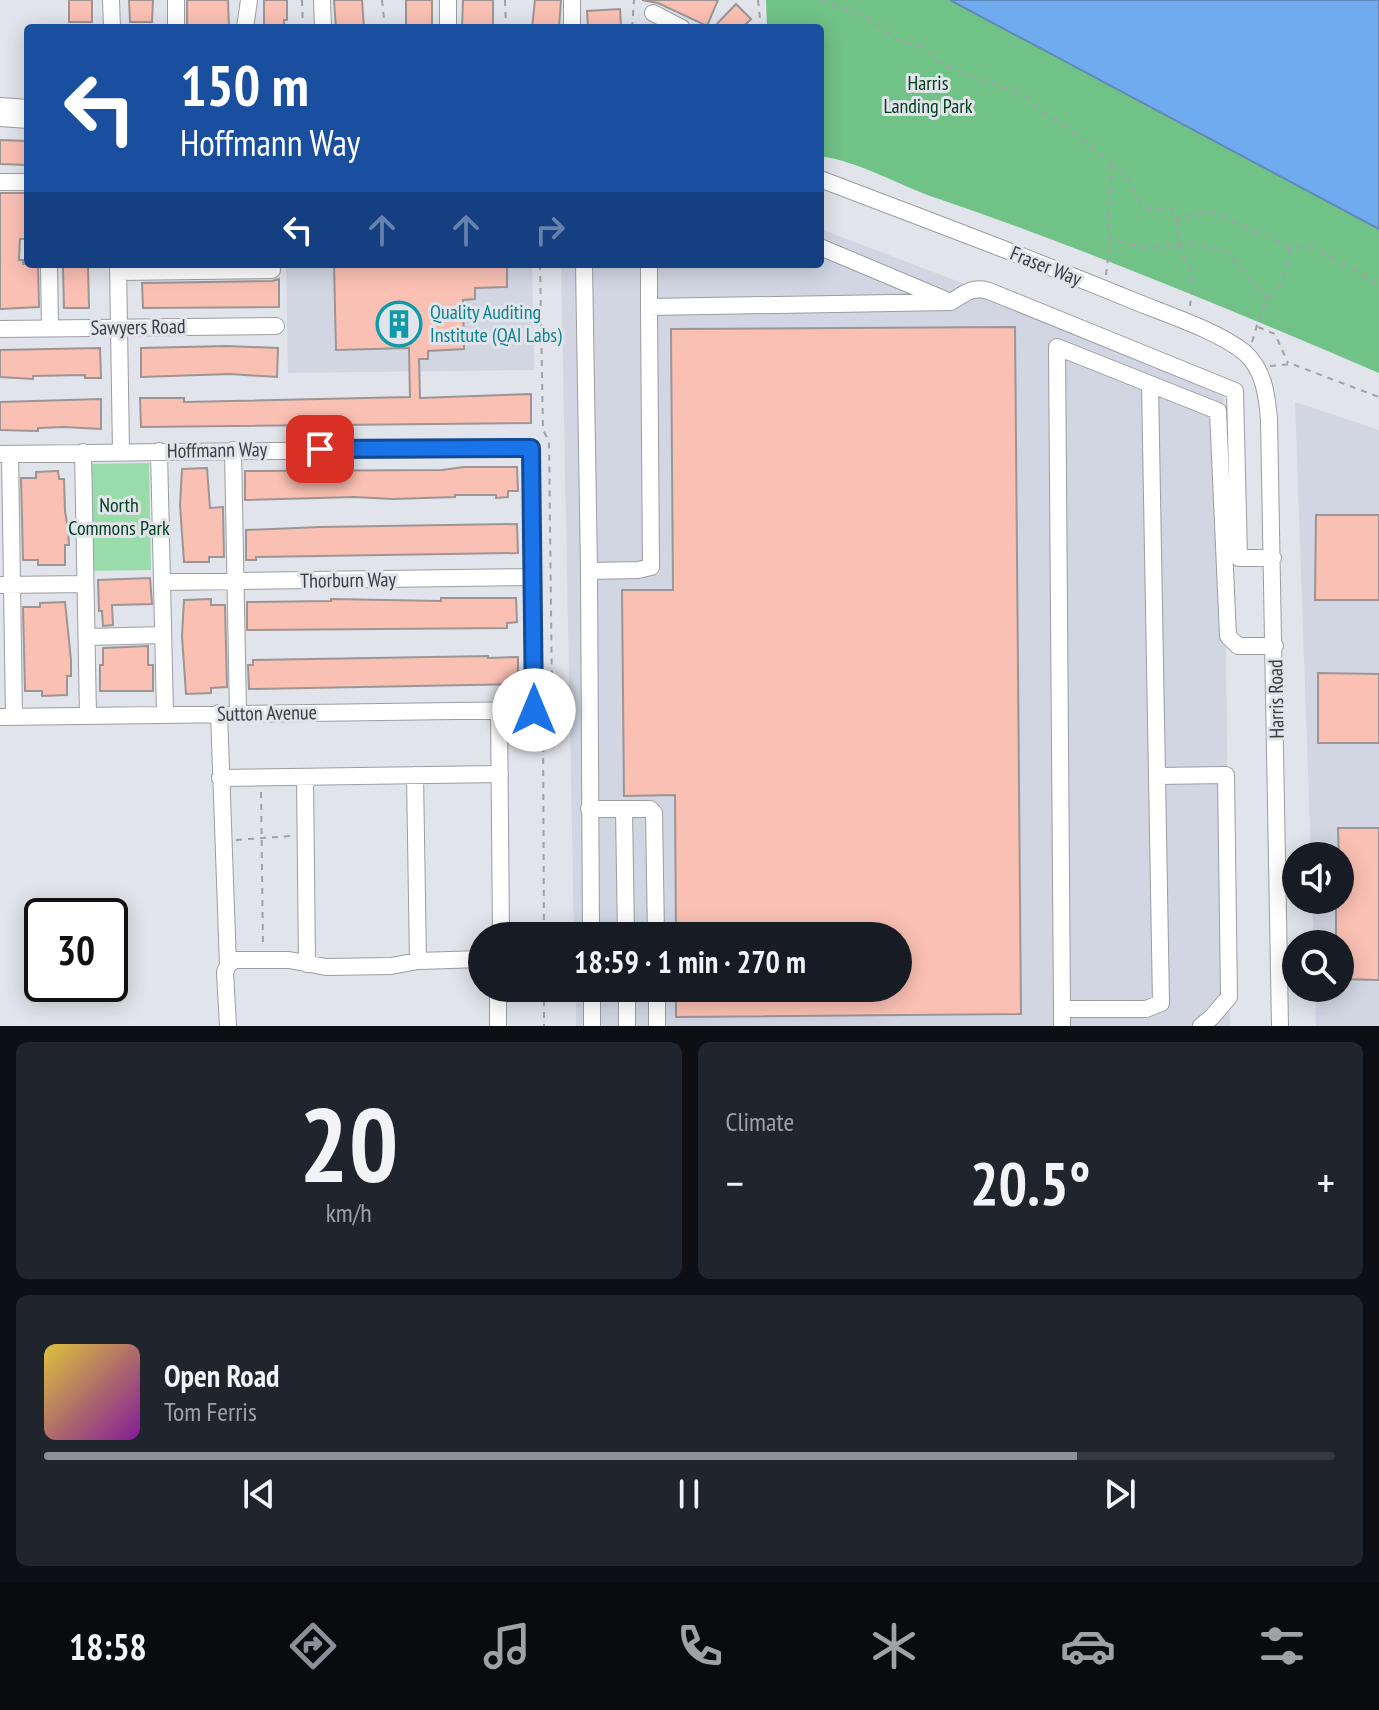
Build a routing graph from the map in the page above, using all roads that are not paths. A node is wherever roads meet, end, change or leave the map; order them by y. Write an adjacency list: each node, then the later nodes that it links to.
1 (111, 0): 8 (street)
2 (176, 0): 9 (street)
3 (249, 0): 10 (street)
4 (322, 0): 11 (street)
5 (448, 0): 12 (street)
6 (572, 0): 13 (street)
7 (653, 13): 14 (street)
8 (112, 24)
9 (176, 24)
10 (246, 24)
11 (323, 24)
12 (448, 24)
13 (572, 24)
14 (674, 24)
15 (0, 106): 16 (street)
16 (24, 108)
17 (0, 118): 18 (street)
18 (24, 120)
19 (824, 181): 35 (street, Fraser Way)
20 (0, 182): 21 (street)
21 (24, 182)
22 (824, 249): 29 (street)
23 (49, 268): 32 (street)
24 (118, 268): 33 (street)
25 (208, 268): 28 (street)
26 (584, 268): 43 (street)
27 (649, 268): 30 (street)
28 (272, 270)
29 (951, 302): 30 (street); 42 (street)
30 (649, 307): 43 (street)
31 (276, 326): 33 (street, Sawyers Road)
32 (50, 328): 33 (street, Sawyers Road); 34 (street, Sawyers Road)
33 (118, 328): 40 (street)
34 (0, 329)
35 (1264, 369): 42 (street, Harris Road)
36 (1150, 384): 51 (street); 60 (street); 77 (street)
37 (233, 450): 38 (street, Hoffmann Way); 44 (street, Hoffmann Way); 45 (street)
38 (159, 451): 40 (street, Hoffmann Way); 46 (street)
39 (83, 452): 40 (street, Hoffmann Way); 41 (street, Hoffmann Way); 47 (street)
40 (121, 452)
41 (5, 454): 48 (street)
42 (1273, 558): 51 (street, Harris Road)
43 (589, 571): 63 (street)
44 (533, 577): 45 (street, Thorburn Way); 52 (street, Sutton Avenue)
45 (236, 581): 46 (street, Thorburn Way); 54 (street)
46 (163, 582): 49 (street)
47 (85, 584): 48 (street); 50 (street)
48 (5, 585): 57 (street)
49 (163, 635): 50 (street); 55 (street)
50 (87, 637): 56 (street)
51 (1275, 646): 84 (street, Harris Road)
52 (499, 711): 54 (street, Sutton Avenue); 58 (street)
53 (219, 713): 54 (street, Sutton Avenue); 55 (street, Sutton Avenue); 62 (street)
54 (238, 713)
55 (165, 714): 56 (street, Sutton Avenue)
56 (88, 715): 57 (street, Sutton Avenue)
57 (7, 717)
58 (500, 774): 59 (street); 65 (street)
59 (415, 775): 61 (street); 70 (street)
60 (1157, 776): 77 (street); 83 (street)
61 (305, 777): 62 (street); 71 (street)
62 (220, 778): 72 (street)
63 (589, 809): 64 (street); 66 (street)
64 (624, 809): 67 (street); 68 (street)
65 (501, 922)
66 (591, 922)
67 (626, 922)
68 (656, 922)
69 (468, 959): 70 (street)
70 (418, 961): 71 (street)
71 (307, 964): 72 (street)
72 (228, 965): 78 (street)
73 (498, 1002): 79 (street)
74 (592, 1002): 80 (street)
75 (627, 1002): 81 (street)
76 (657, 1002): 82 (street)
77 (1062, 1018)
78 (228, 1026)
79 (498, 1026)
80 (592, 1026)
81 (627, 1026)
82 (657, 1026)
83 (1201, 1026)
84 (1280, 1026)

